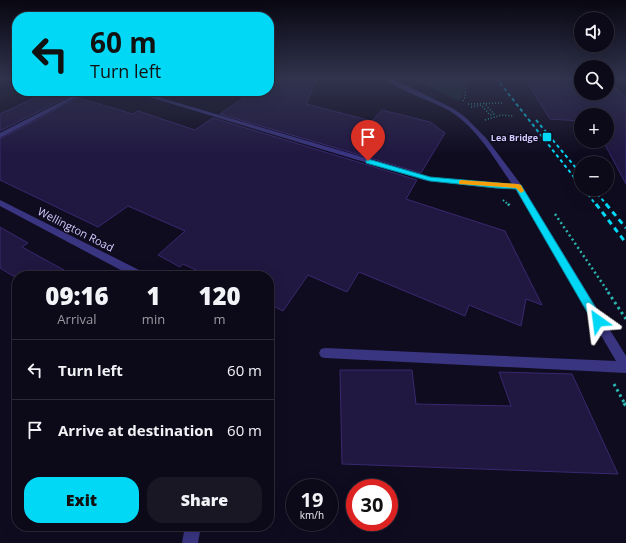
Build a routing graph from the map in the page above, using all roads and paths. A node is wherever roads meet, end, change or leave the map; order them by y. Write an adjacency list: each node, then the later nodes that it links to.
1 (62, 103): 8 (street)
2 (174, 103): 9 (street)
3 (439, 103): 9 (street)
4 (484, 103): 5 (path)
5 (475, 106)
6 (513, 116): 7 (path)
7 (492, 118)
8 (0, 136)
9 (518, 186): 13 (street)
10 (0, 203): 11 (street, Wellington Road)
11 (131, 271)
12 (325, 353): 13 (street)
13 (626, 367)
14 (192, 531): 15 (street)
15 (190, 543)

